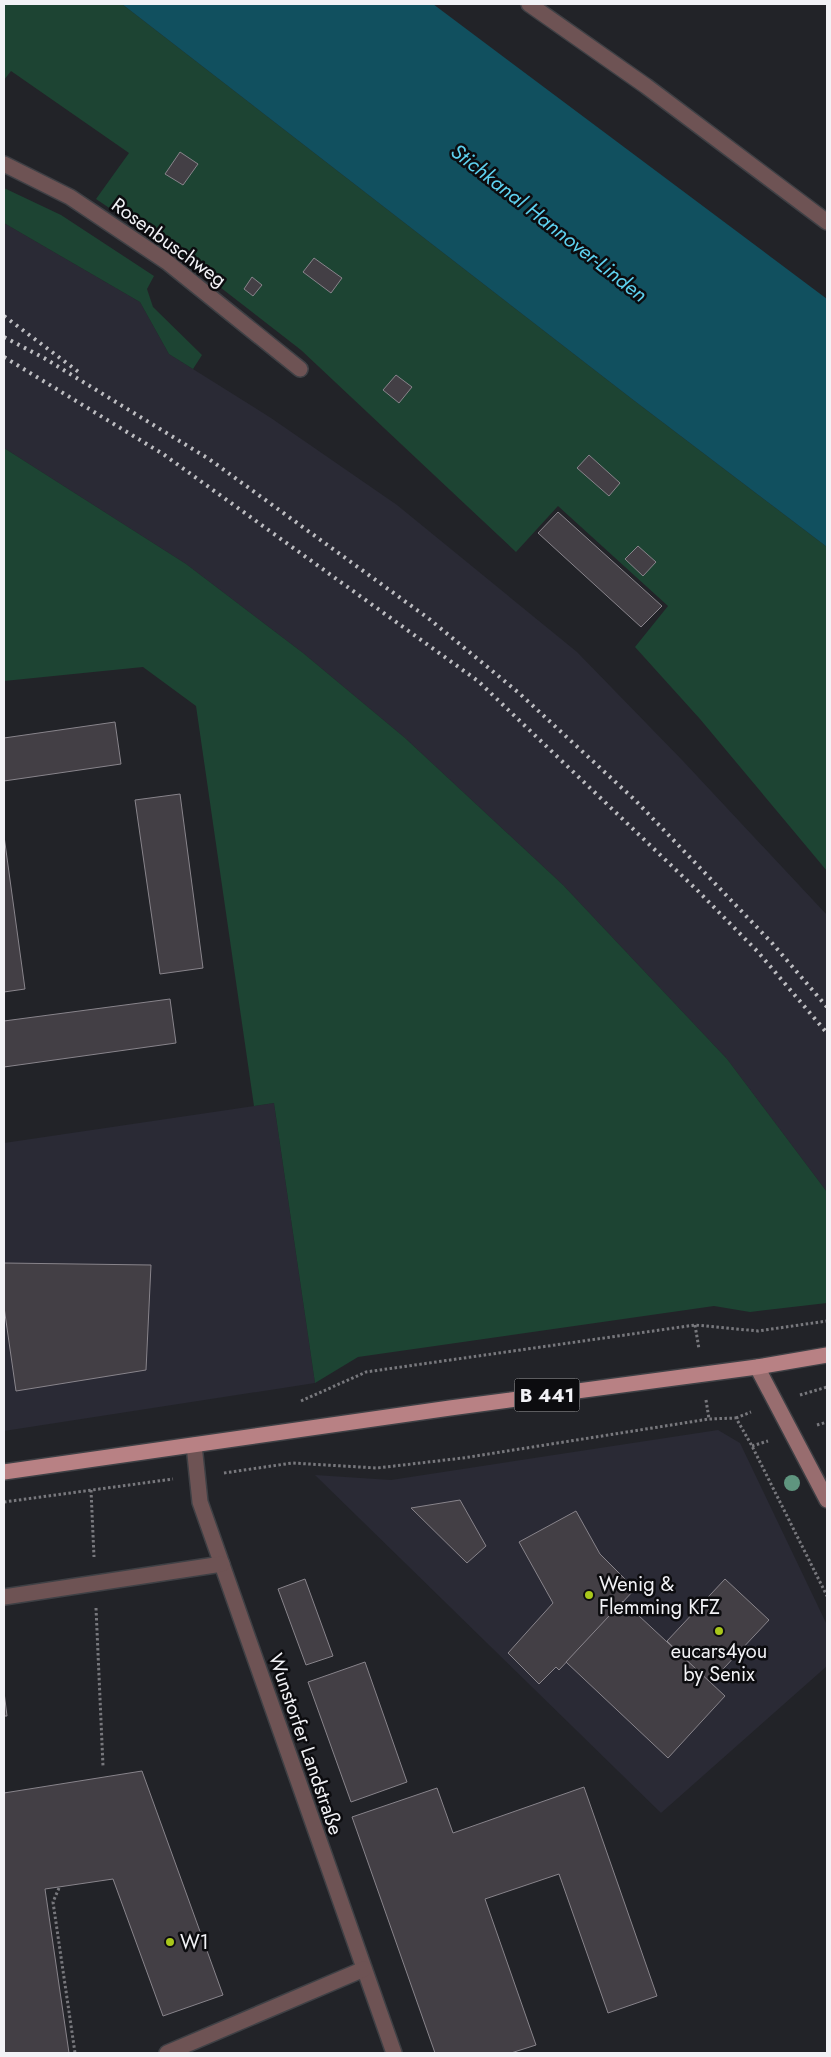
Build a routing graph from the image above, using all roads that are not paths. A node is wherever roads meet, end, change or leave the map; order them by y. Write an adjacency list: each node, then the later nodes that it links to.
1 (529, 4): 3 (street)
2 (4, 164): 4 (street, Rosenbuschweg)
3 (827, 222)
4 (300, 369)
5 (827, 1355): 6 (main road, B 441)
6 (757, 1367): 7 (main road, B 441); 9 (main road)
7 (194, 1445): 8 (main road, B 441); 10 (street, Wunstorfer Landstraße)
8 (4, 1472)
9 (827, 1500)
10 (222, 1564): 11 (street); 12 (street, Wunstorfer Landstraße)
11 (4, 1597)
12 (364, 1969): 13 (street); 14 (street, Wunstorfer Landstraße)
13 (168, 2053)
14 (394, 2053)

